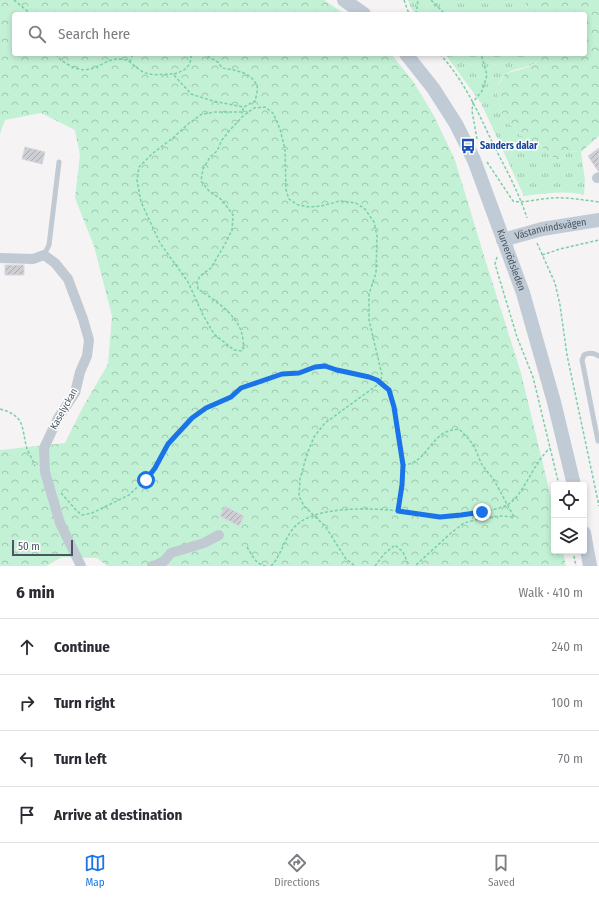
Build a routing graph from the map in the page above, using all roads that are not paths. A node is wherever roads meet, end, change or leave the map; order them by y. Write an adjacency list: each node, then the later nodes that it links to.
1 (344, 0): 2 (main road)
2 (361, 12)
3 (408, 56): 6 (main road, Kurverödsleden)
4 (58, 162): 7 (lane)
5 (599, 220): 6 (main road, Västanvindsvägen)
6 (503, 240): 11 (main road, Kurverödsleden)
7 (44, 255): 8 (street); 14 (street, Kaselyckan)
8 (0, 258)
9 (599, 356): 10 (lane)
10 (598, 441)
11 (573, 482)
12 (219, 535): 15 (street)
13 (587, 550): 16 (main road)
14 (81, 566)
15 (152, 566)
16 (590, 566)

